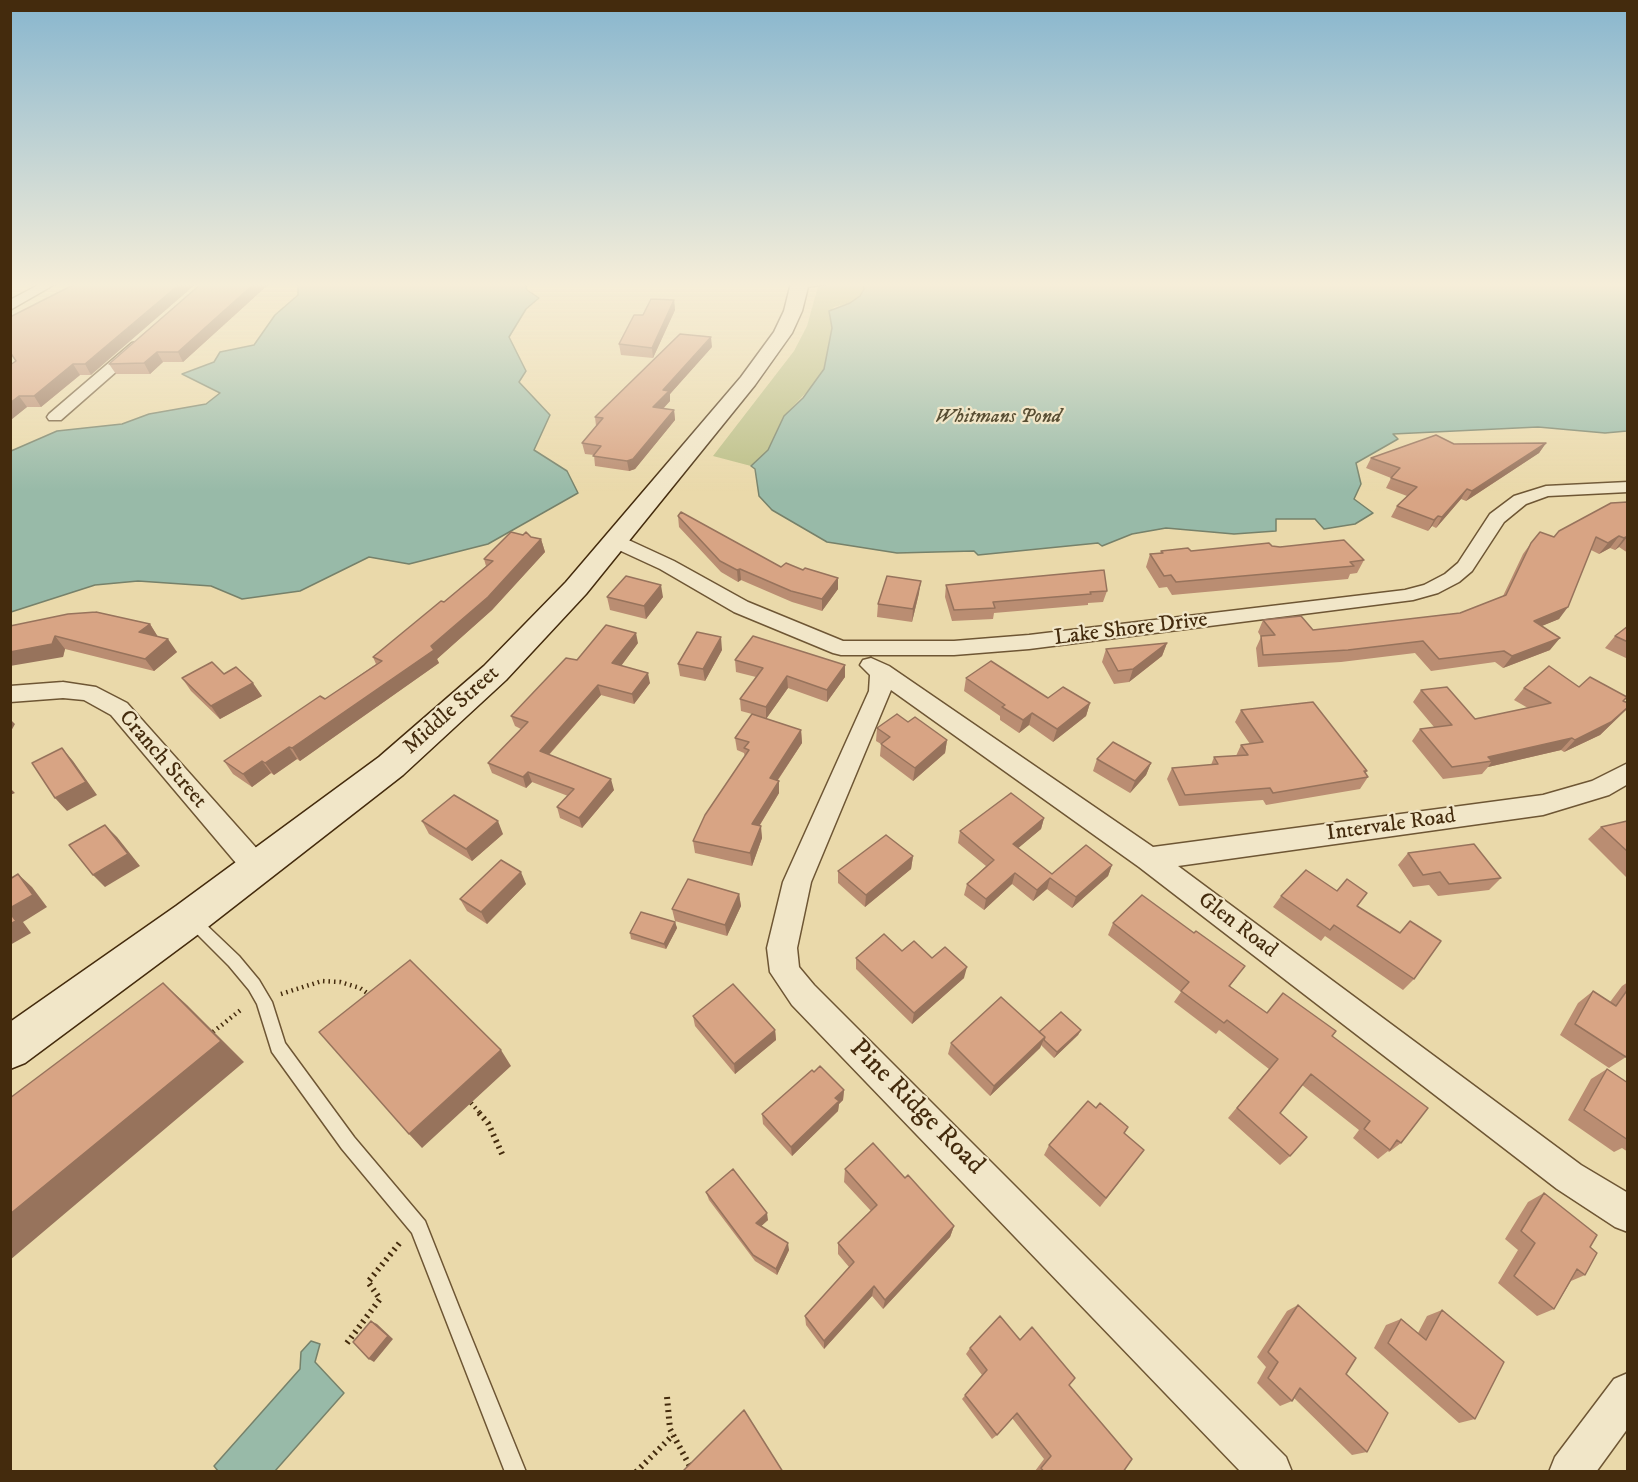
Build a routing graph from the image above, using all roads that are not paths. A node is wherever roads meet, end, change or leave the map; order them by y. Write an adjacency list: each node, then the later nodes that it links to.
1 (130, 352): 3 (street)
2 (770, 352): 5 (main road, Middle Street)
3 (55, 417)
4 (1628, 487): 6 (street, Lake Shore Drive)
5 (615, 541): 6 (street, Lake Shore Drive); 11 (main road, Middle Street)
6 (841, 648): 7 (street, Glen Road)
7 (881, 671): 10 (street, Glen Road); 17 (street, Pine Ridge Road)
8 (10, 694): 11 (street, Cranch Street)
9 (1628, 772): 10 (street, Intervale Road)
10 (1149, 859): 14 (street, Glen Road)
11 (257, 868): 12 (main road, Middle Street)
12 (190, 918): 13 (main road, Middle Street); 16 (lane)
13 (10, 1048)
14 (1628, 1214)
15 (1628, 1393): 18 (street)
16 (516, 1472)
17 (1271, 1472)
18 (1570, 1472)

